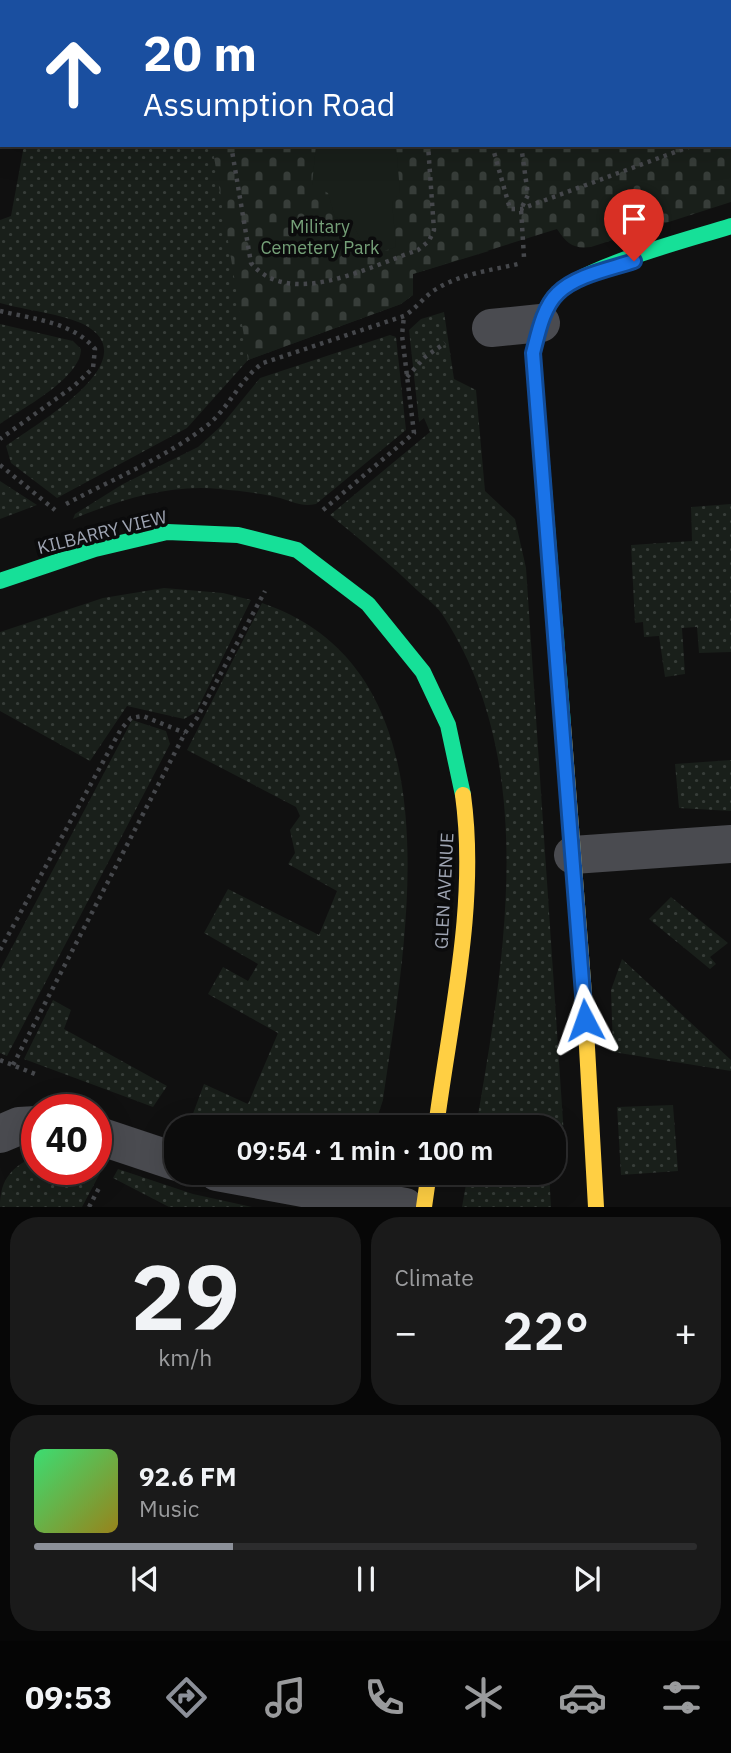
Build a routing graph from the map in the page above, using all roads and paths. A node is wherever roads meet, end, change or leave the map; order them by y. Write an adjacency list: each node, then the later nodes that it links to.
1 (231, 147): 2 (path)
2 (428, 147)
3 (493, 147): 6 (path)
4 (521, 147): 6 (path)
5 (689, 147): 6 (path)
6 (521, 209): 9 (path)
7 (731, 226): 10 (street)
8 (0, 312): 12 (path)
9 (404, 316): 13 (path); 14 (path)
10 (541, 323): 11 (street); 18 (street)
11 (491, 328)
12 (0, 439)
13 (0, 465)
14 (297, 550): 15 (street, KILBARRY VIEW); 16 (path); 21 (street, GLEN AVENUE)
15 (0, 581)
16 (185, 733): 19 (path); 20 (path)
17 (731, 844): 18 (street)
18 (573, 855): 30 (street)
19 (0, 950)
20 (13, 1065)
21 (438, 1115)
22 (21, 1126): 23 (street)
23 (0, 1134)
24 (112, 1140): 25 (street)
25 (164, 1158)
26 (287, 1185): 28 (street)
27 (427, 1185): 29 (street)
28 (405, 1207)
29 (424, 1207)
30 (596, 1207)

